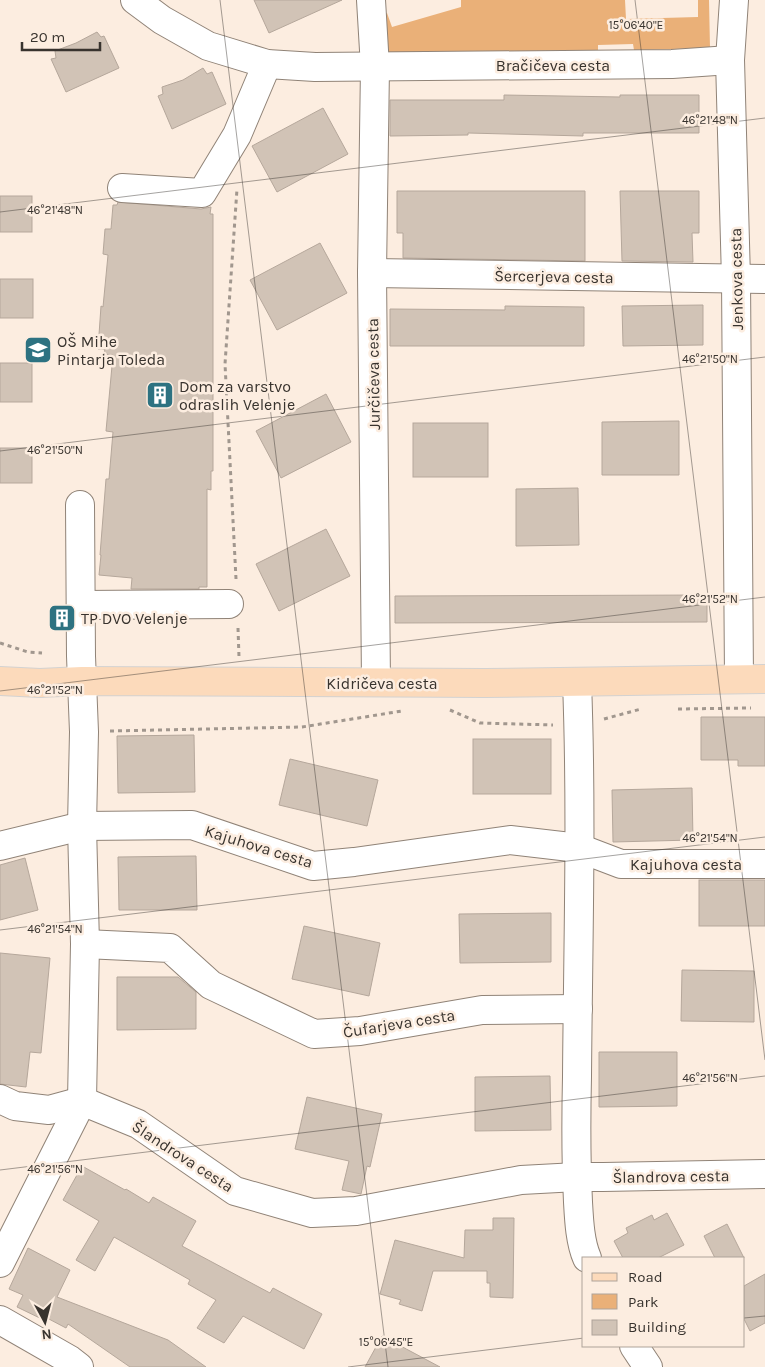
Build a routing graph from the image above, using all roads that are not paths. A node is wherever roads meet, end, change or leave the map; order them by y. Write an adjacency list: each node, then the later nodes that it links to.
1 (135, 0): 5 (street, Bračičeva cesta)
2 (734, 0): 4 (street, Jenkova cesta)
3 (378, 2): 6 (street)
4 (730, 60): 6 (street, Bračičeva cesta); 9 (street, Jenkova cesta)
5 (267, 64): 6 (street, Bračičeva cesta); 7 (street)
6 (375, 67): 8 (street, Jurčičeva cesta)
7 (122, 188)
8 (372, 273): 9 (street, Šercerjeva cesta); 17 (street, Jurčičeva cesta)
9 (736, 279): 10 (street, Šercerjeva cesta); 14 (street, Jenkova cesta)
10 (765, 279)
11 (80, 505): 13 (street)
12 (234, 604): 13 (street)
13 (81, 605): 16 (street)
14 (752, 679): 18 (main road, Kidričeva cesta)
15 (0, 681): 16 (main road, Kidričeva cesta)
16 (82, 681): 17 (main road, Kidričeva cesta); 19 (street)
17 (376, 682): 18 (main road, Kidričeva cesta)
18 (577, 682): 21 (street)
19 (82, 826): 20 (street, Kajuhova cesta); 21 (street, Kajuhova cesta); 23 (street)
20 (0, 846)
21 (579, 848): 22 (street, Kajuhova cesta); 24 (street)
22 (765, 864)
23 (85, 944): 24 (street, Čufarjeva cesta); 26 (street)
24 (578, 1009): 28 (street)
25 (0, 1099): 26 (street)
26 (82, 1101): 28 (street, Šlandrova cesta); 30 (street)
27 (765, 1174): 28 (street, Šlandrova cesta)
28 (577, 1177): 29 (street)
29 (586, 1257)
30 (0, 1263)
31 (0, 1320): 33 (street)
32 (635, 1347): 34 (street)
33 (79, 1367)
34 (648, 1367)

